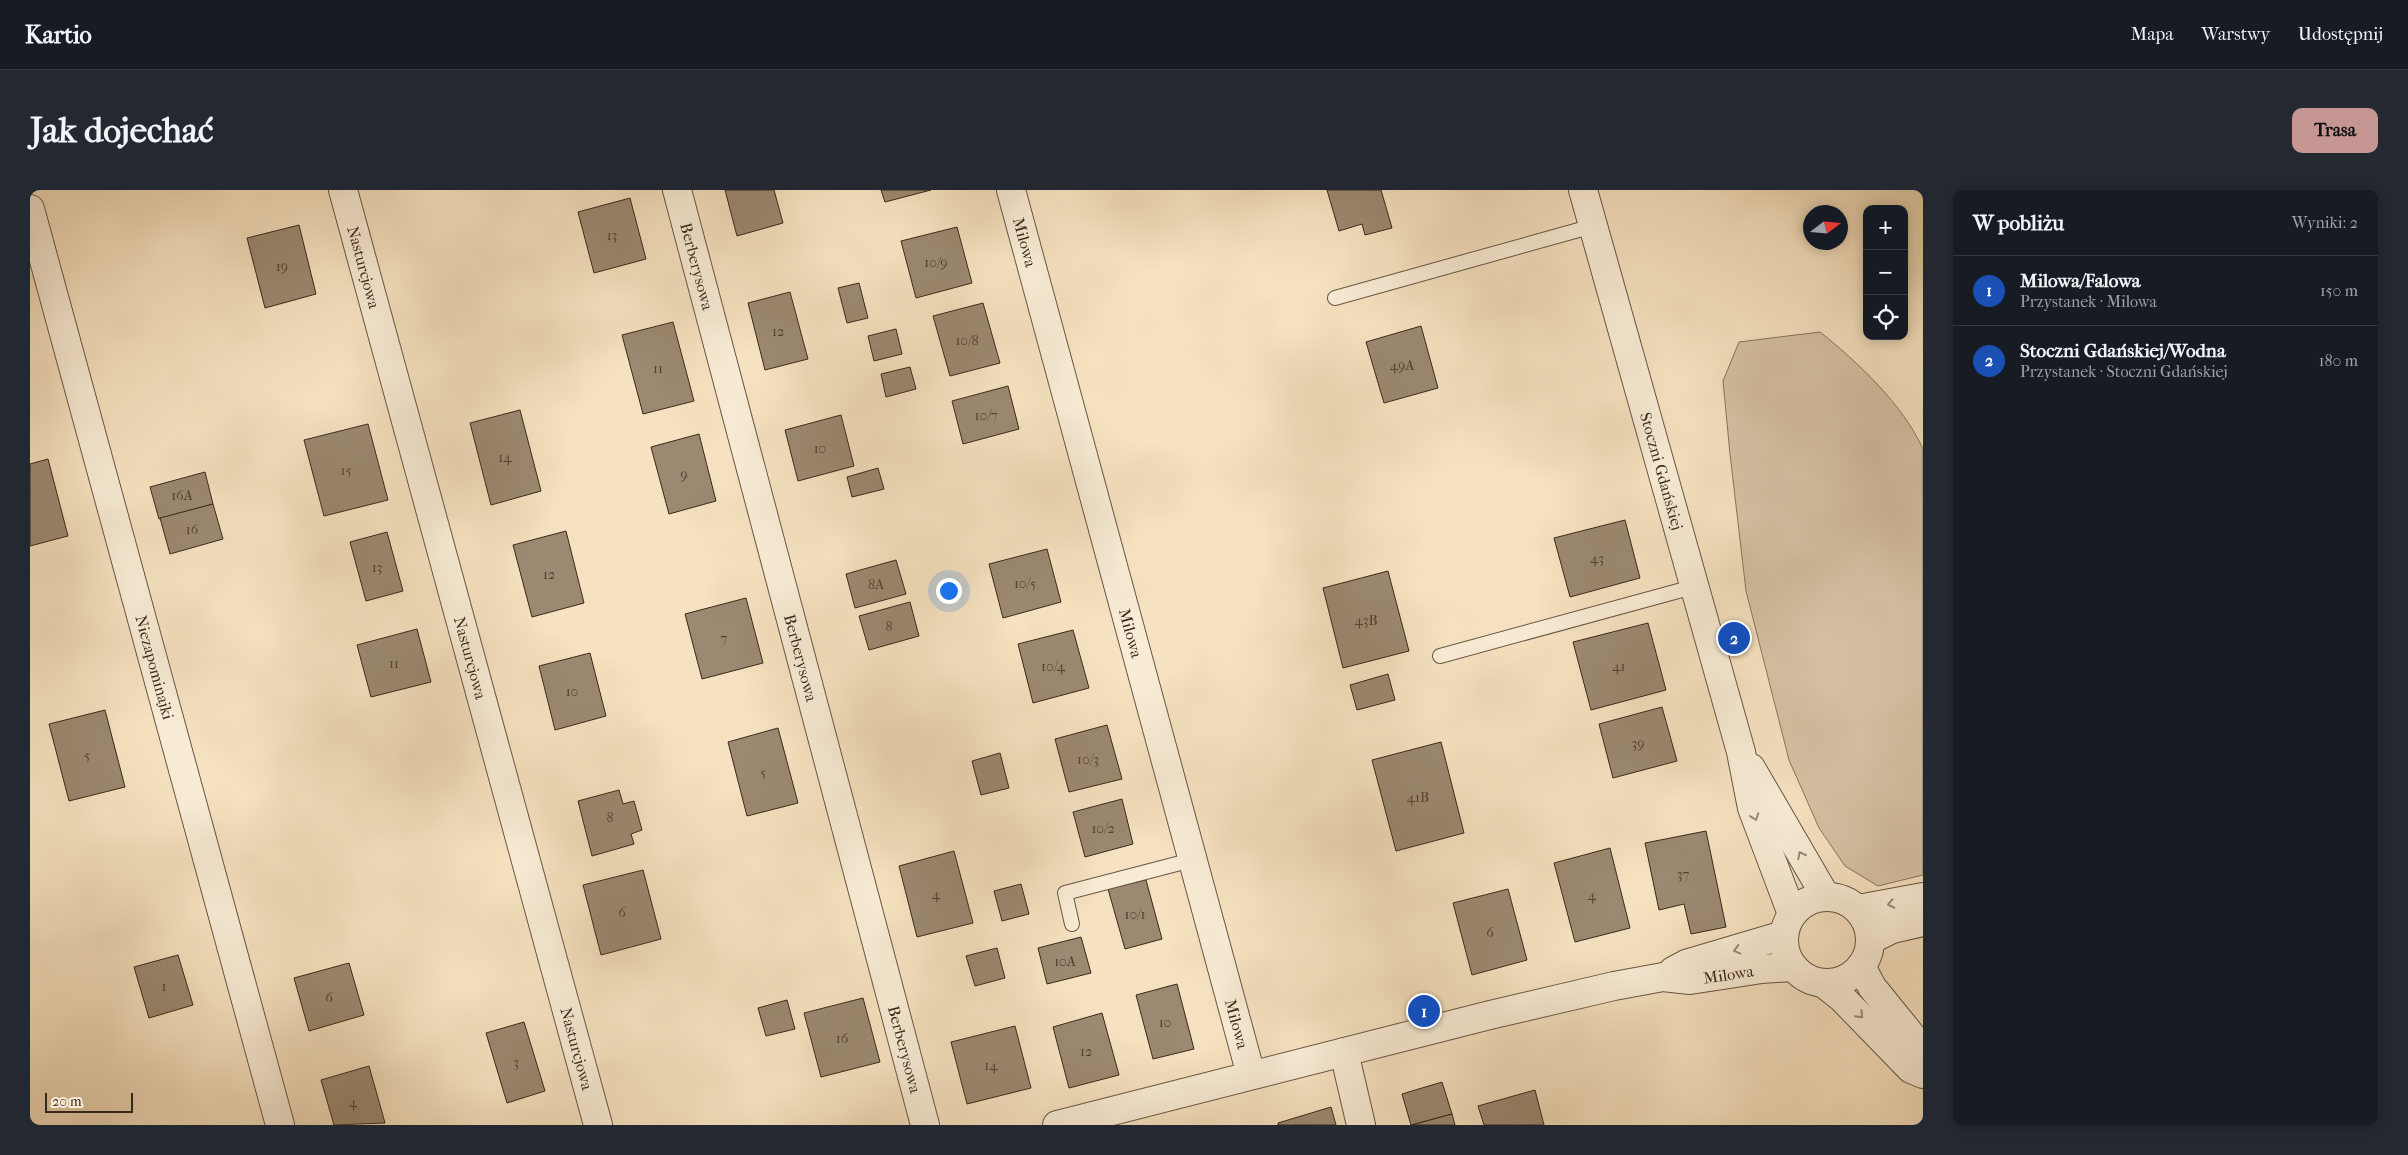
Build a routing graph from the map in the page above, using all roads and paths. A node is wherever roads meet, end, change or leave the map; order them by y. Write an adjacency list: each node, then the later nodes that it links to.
1 (343, 190): 28 (street, Nasturcjowa)
2 (677, 190): 29 (street, Berberysowa)
3 (1011, 190): 11 (street, Milowa)
4 (1583, 190): 6 (street, Stoczni Gdańskiej)
5 (30, 209): 27 (street, Niezapominajki)
6 (1593, 226): 7 (lane); 8 (street, Stoczni Gdańskiej)
7 (1335, 298)
8 (1693, 587): 9 (lane); 10 (street, Stoczni Gdańskiej)
9 (1440, 656)
10 (1741, 752): 12 (street, Stoczni Gdańskiej, one-way to 10); 17 (street, Stoczni Gdańskiej, one-way to 17)
11 (1192, 860): 16 (lane); 26 (street, Milowa)
12 (1826, 897): 14 (street); 17 (street)
13 (1923, 897): 14 (street, one-way to 14)
14 (1858, 910): 18 (street)
15 (1923, 922): 18 (street)
16 (1072, 924)
17 (1788, 925): 19 (street); 21 (street, Milowa, one-way to 21)
18 (1870, 940): 20 (street)
19 (1793, 966): 21 (street, Milowa); 22 (street)
20 (1861, 966): 22 (street); 23 (street)
21 (1663, 977): 24 (street, Milowa)
22 (1824, 983): 25 (street, one-way to 25)
23 (1923, 1050)
24 (1344, 1052): 26 (street, Milowa); 31 (street)
25 (1923, 1074)
26 (1251, 1075): 30 (street, Milowa)
27 (280, 1125)
28 (598, 1125)
29 (925, 1125)
30 (1056, 1125)
31 (1361, 1125)

